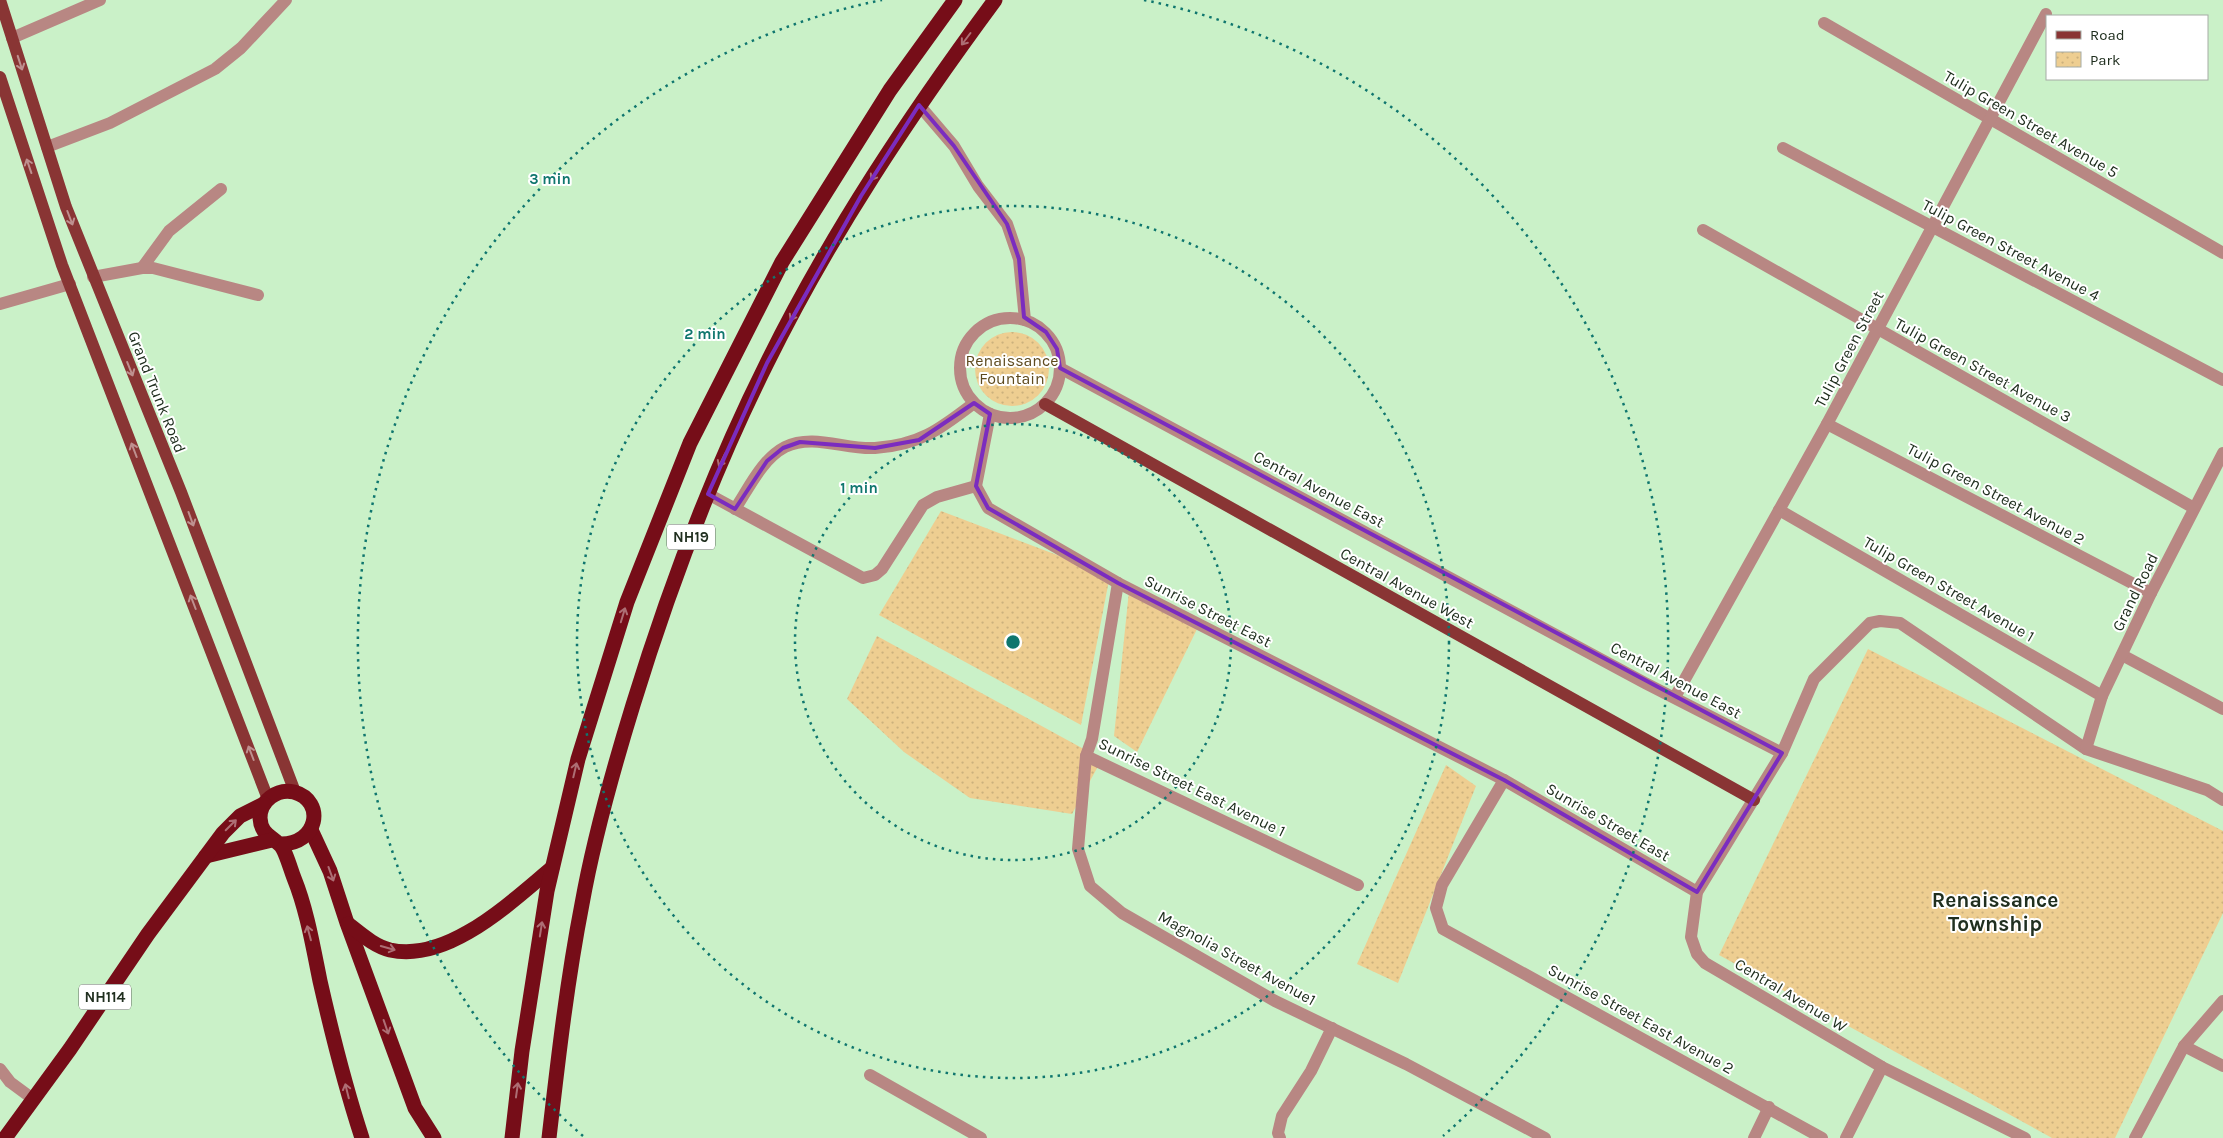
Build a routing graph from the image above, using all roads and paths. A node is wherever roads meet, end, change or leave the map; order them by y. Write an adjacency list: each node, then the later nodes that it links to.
1 (0, 0): 8 (main road, Grand Trunk Road)
2 (100, 0): 8 (street)
3 (286, 0): 12 (street)
4 (955, 0): 54 (highway, NH19, one-way to 4)
5 (995, 0): 10 (highway, NH19, one-way to 10)
6 (2046, 14): 11 (street, Tulip Green Street)
7 (1824, 23): 11 (street, Tulip Green Street Avenue 5)
8 (12, 38): 12 (main road, Grand Trunk Road, one-way to 12)
9 (0, 77): 20 (main road, one-way to 9)
10 (919, 105): 23 (street); 33 (highway, NH19, one-way to 33)
11 (1990, 120): 15 (street, Tulip Green Street); 17 (street, Tulip Green Street Avenue 5)
12 (47, 146): 19 (main road, Grand Trunk Road, one-way to 19)
13 (1783, 148): 15 (street, Tulip Green Street Avenue 4)
14 (221, 189): 18 (street)
15 (1933, 227): 24 (street, Tulip Green Street); 26 (street, Tulip Green Street Avenue 4)
16 (1703, 230): 24 (street, Tulip Green Street Avenue 3)
17 (2223, 253)
18 (142, 268): 19 (street); 21 (street)
19 (93, 277): 47 (main road, Grand Trunk Road, one-way to 47)
20 (70, 284): 22 (street); 50 (main road, one-way to 20)
21 (258, 295)
22 (0, 304)
23 (1025, 320): 25 (street); 27 (street)
24 (1878, 329): 30 (street, Tulip Green Street); 34 (street, Tulip Green Street Avenue 3)
25 (1060, 368): 28 (street); 41 (street, Central Avenue East)
26 (2223, 380)
27 (974, 403): 29 (street); 35 (street)
28 (1045, 404): 29 (street); 48 (main road, Central Avenue West)
29 (990, 414): 32 (street)
30 (1827, 424): 36 (street, Tulip Green Street); 38 (street, Tulip Green Street Avenue 2)
31 (2223, 454): 34 (street, Grand Road)
32 (976, 486): 35 (street); 37 (street, Sunrise Street East)
33 (708, 494): 35 (street); 72 (highway, NH19)
34 (2194, 508): 38 (street, Grand Road)
35 (735, 509)
36 (1779, 510): 40 (street, Tulip Green Street Avenue 1); 41 (street, Tulip Green Street)
37 (1118, 583): 45 (street, Sunrise Street East Avenue 1); 46 (street, Sunrise Street East)
38 (2151, 593): 39 (street, Grand Road)
39 (2122, 655): 40 (street, Grand Road); 42 (street)
40 (2102, 696): 43 (street, Grand Road)
41 (1675, 697): 44 (street, Central Avenue East)
42 (2223, 709)
43 (2086, 749): 44 (street); 49 (street)
44 (1782, 754): 48 (street, Central Avenue W)
45 (1086, 756): 55 (street, Sunrise Street East Avenue 1); 59 (street, Magnolia Street Avenue1)
46 (1504, 780): 56 (street, Sunrise Street East); 66 (street, Sunrise Street East Avenue 2)
47 (295, 792): 50 (highway, NH114); 51 (highway)
48 (1754, 800): 56 (street, Central Avenue W)
49 (2223, 800)
50 (266, 801): 52 (highway); 53 (highway, NH114, one-way to 50)
51 (311, 830): 52 (highway); 57 (highway, one-way to 57)
52 (276, 842): 53 (highway); 69 (highway, one-way to 52)
53 (206, 856): 65 (highway, NH114)
54 (552, 868): 57 (highway, one-way to 54); 67 (highway, NH19, one-way to 54)
55 (1358, 885)
56 (1697, 892): 62 (street, Central Avenue W)
57 (347, 924): 70 (highway, one-way to 70)
58 (2223, 1001): 60 (street)
59 (1332, 1028): 74 (street); 75 (street, Magnolia Street Avenue1)
60 (2184, 1046): 61 (street); 80 (street)
61 (2223, 1066)
62 (1882, 1067): 78 (street); 79 (street, Central Avenue W)
63 (0, 1069): 65 (street)
64 (870, 1076): 73 (street)
65 (33, 1099): 68 (highway, NH114)
66 (1769, 1107): 76 (street); 77 (street, Sunrise Street East Avenue 2)
67 (513, 1132): 71 (highway)
68 (5, 1138)
69 (362, 1138)
70 (434, 1138)
71 (500, 1138)
72 (549, 1138)
73 (982, 1138)
74 (1280, 1138)
75 (1545, 1138)
76 (1754, 1138)
77 (1822, 1138)
78 (1846, 1138)
79 (2025, 1138)
80 (2135, 1138)

